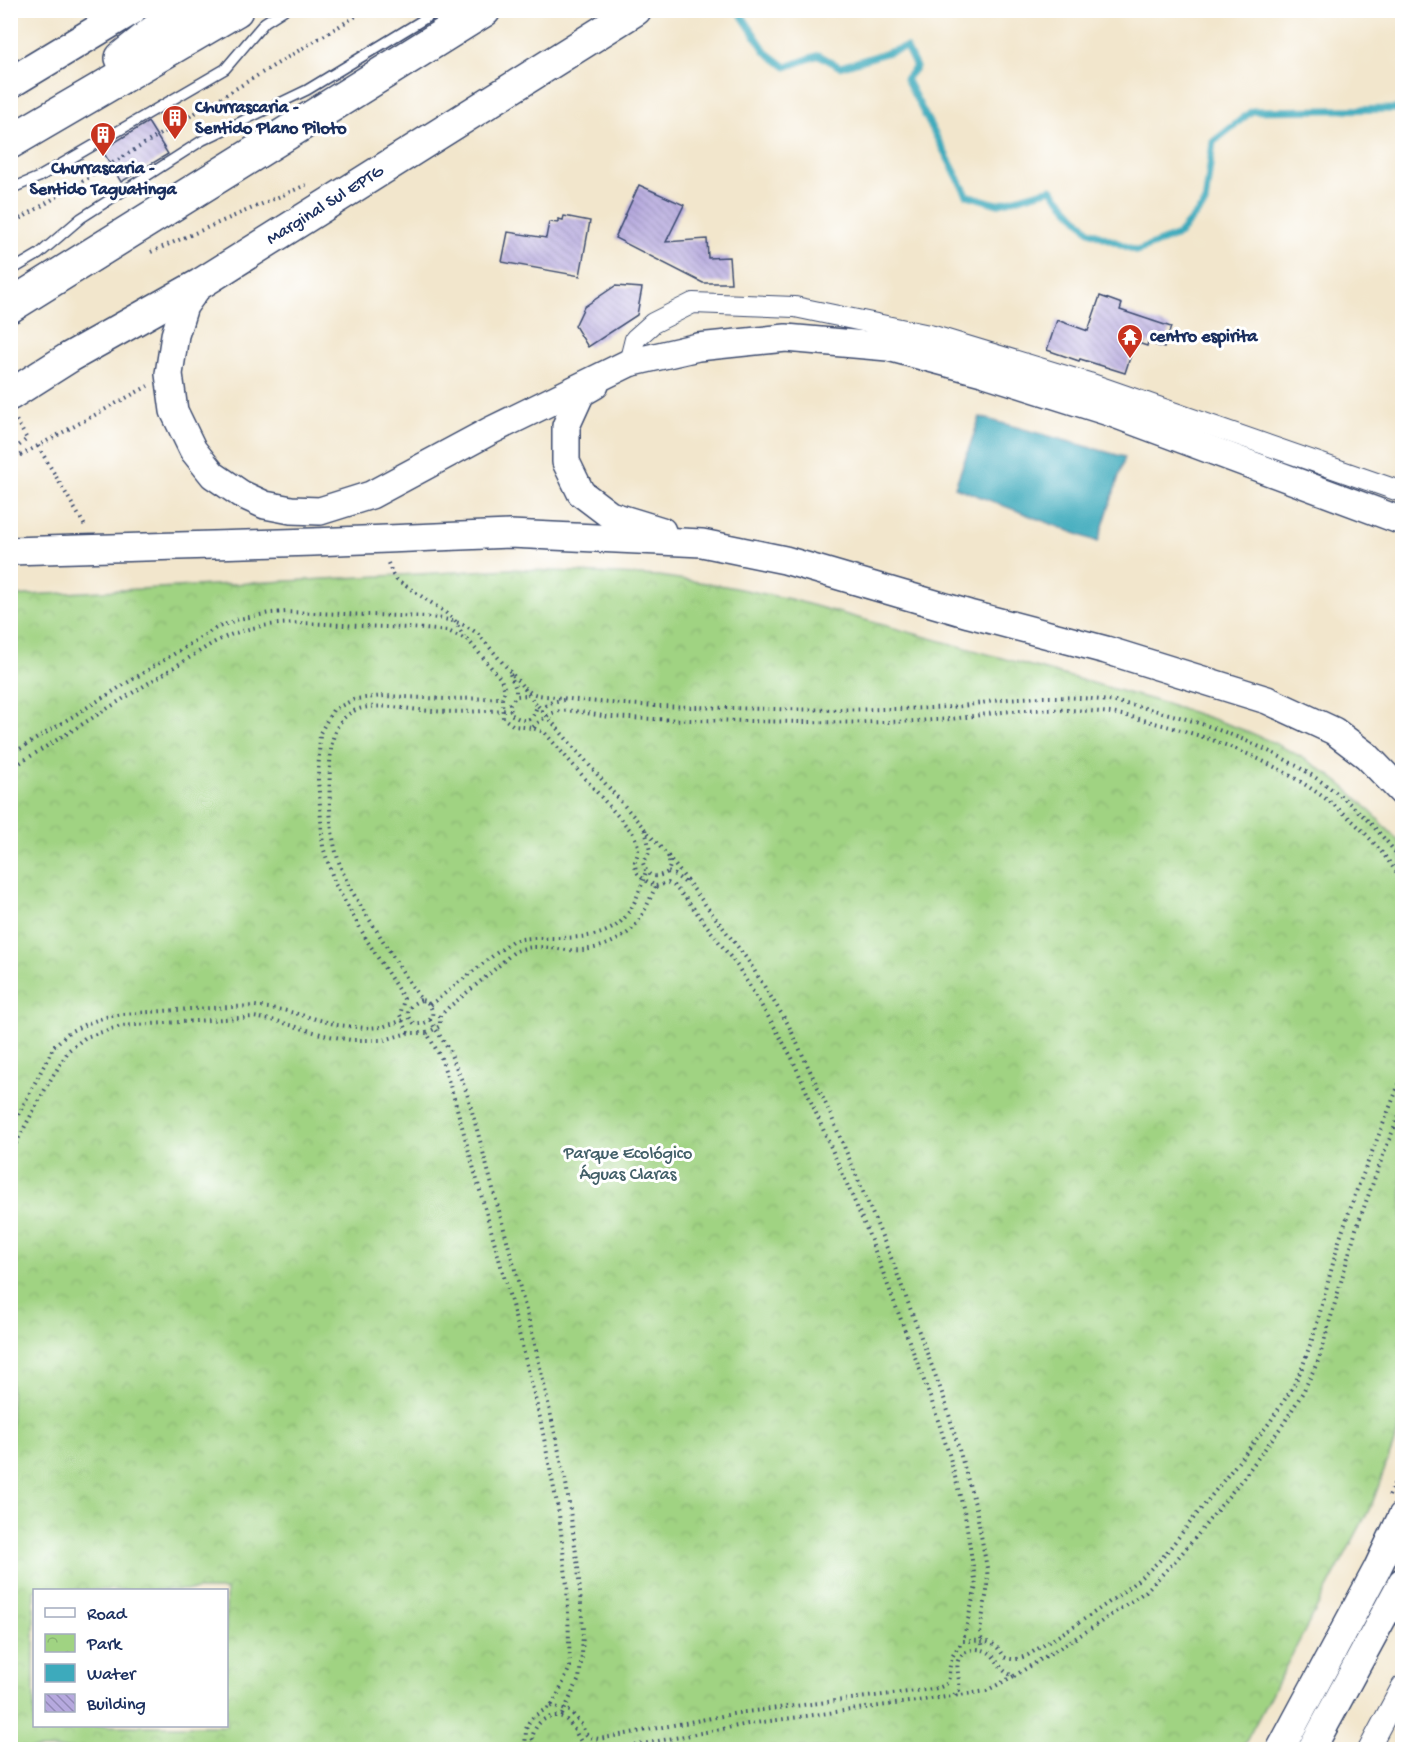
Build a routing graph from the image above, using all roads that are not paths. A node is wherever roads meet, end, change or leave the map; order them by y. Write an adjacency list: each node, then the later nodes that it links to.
1 (131, 10): 8 (main road)
2 (182, 10): 9 (highway)
3 (236, 10): 9 (highway)
4 (284, 10): 10 (lane)
5 (439, 10): 11 (lane)
6 (484, 10): 13 (highway)
7 (636, 10): 12 (main road, Marginal Sul EPTG)
8 (10, 83)
9 (19, 137)
10 (10, 189)
11 (10, 271)
12 (200, 284): 14 (street); 15 (main road, Marginal Sul EPTG)
13 (10, 306)
14 (629, 363): 16 (street); 17 (street); 18 (street)
15 (10, 395)
16 (1402, 492)
17 (1402, 521)
18 (702, 543): 19 (street); 20 (street)
19 (10, 551)
20 (1402, 792)
21 (1402, 1516): 24 (street)
22 (1402, 1582): 25 (street)
23 (1402, 1686): 26 (street)
24 (1280, 1749)
25 (1311, 1749)
26 (1368, 1749)

